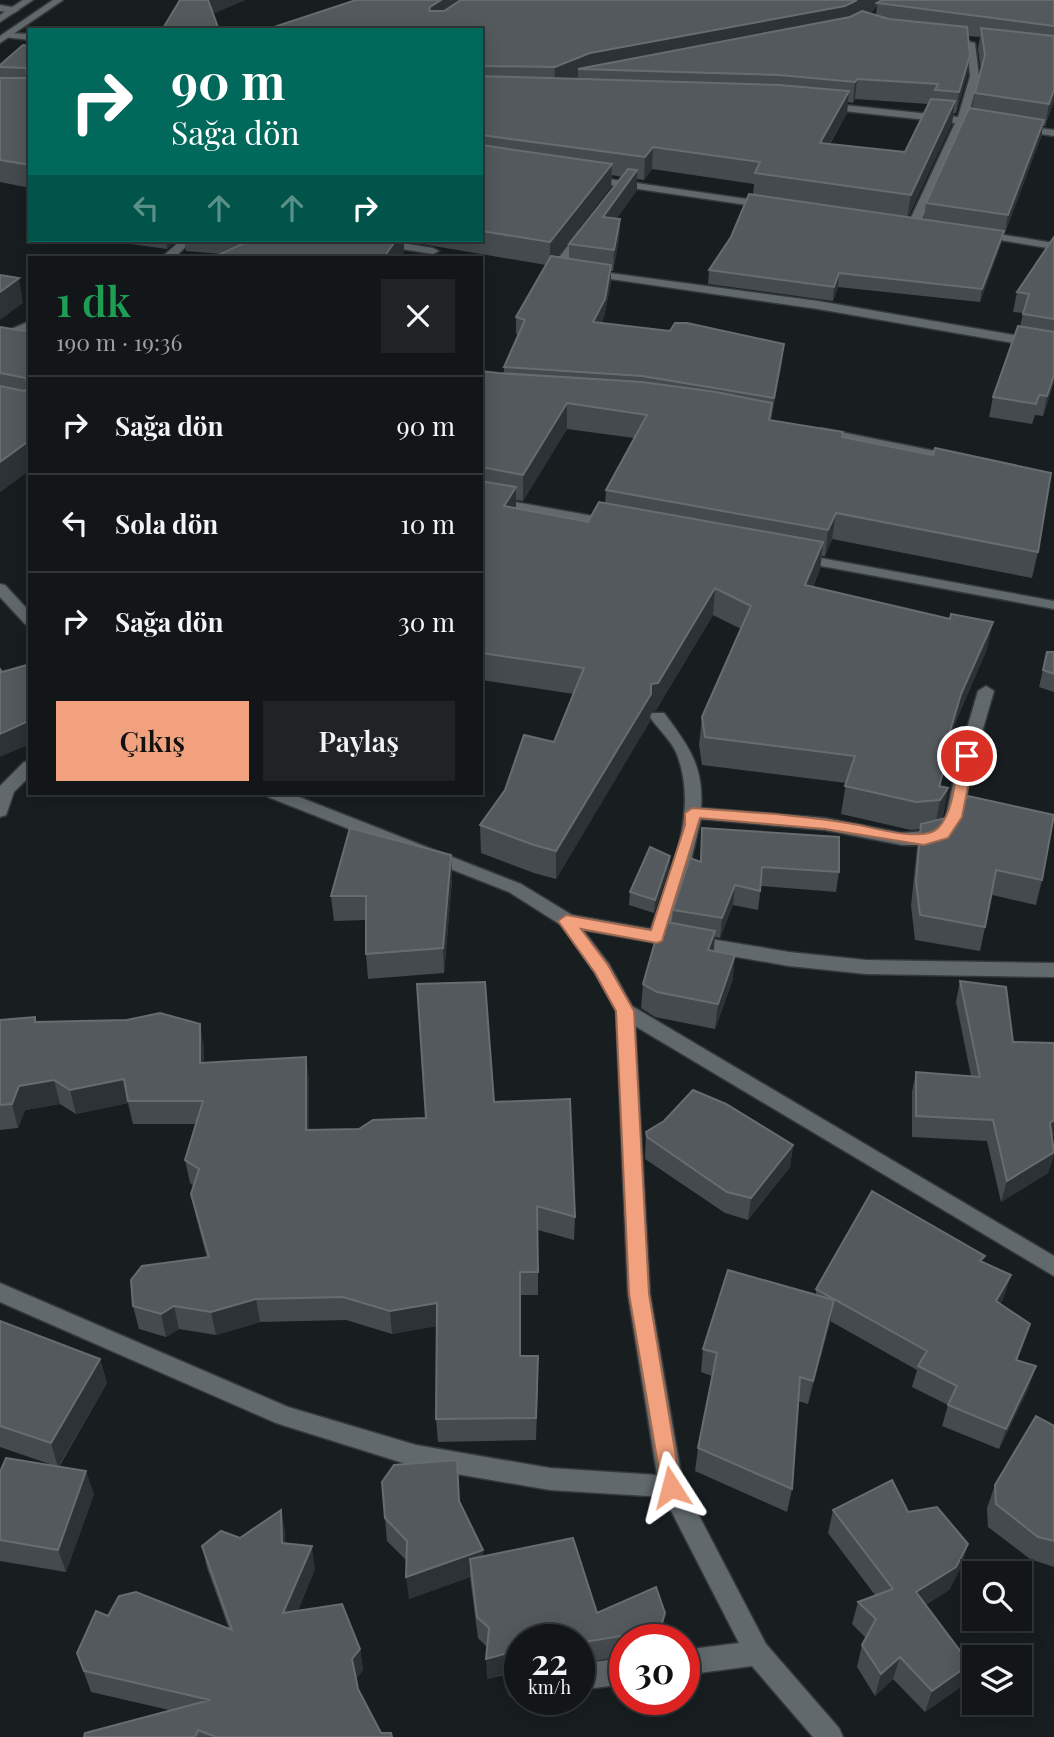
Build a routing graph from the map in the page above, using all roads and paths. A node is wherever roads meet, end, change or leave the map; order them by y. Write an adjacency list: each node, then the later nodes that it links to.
1 (29, 0): 4 (street)
2 (59, 0): 7 (street)
3 (0, 8): 4 (street)
4 (14, 10): 5 (street)
5 (0, 19)
6 (28, 37): 7 (street)
7 (3, 38)
8 (957, 42): 9 (street)
9 (970, 43): 10 (street); 12 (street)
10 (982, 45)
11 (817, 105): 12 (street)
12 (963, 119): 13 (street); 19 (street)
13 (1054, 133)
14 (569, 176): 15 (street)
15 (622, 184): 16 (street); 17 (street)
16 (613, 195)
17 (783, 207)
18 (901, 222): 19 (street)
19 (914, 224): 21 (street)
20 (589, 226): 30 (street)
21 (926, 226)
22 (965, 232): 25 (street)
23 (185, 242): 27 (street)
24 (377, 242): 26 (street)
25 (1054, 246)
26 (433, 251)
27 (169, 256)
28 (28, 326): 29 (street)
29 (0, 338)
30 (1054, 346)
31 (805, 428): 32 (street)
32 (972, 463)
33 (483, 500): 34 (street)
34 (631, 527)
35 (782, 555): 37 (street)
36 (0, 588): 38 (street)
37 (1054, 605)
38 (28, 619)
39 (986, 691): 45 (street)
40 (658, 717): 45 (street)
41 (28, 768): 42 (street)
42 (3, 790): 44 (street)
43 (279, 795): 46 (street)
44 (0, 811)
45 (692, 813): 47 (street)
46 (566, 921): 47 (street); 49 (street)
47 (657, 937): 48 (street)
48 (1054, 970)
49 (625, 1011): 50 (street); 52 (street)
50 (1054, 1267)
51 (0, 1293): 52 (street)
52 (671, 1487): 53 (street)
53 (757, 1653): 54 (street); 55 (street)
54 (700, 1661)
55 (830, 1737)

